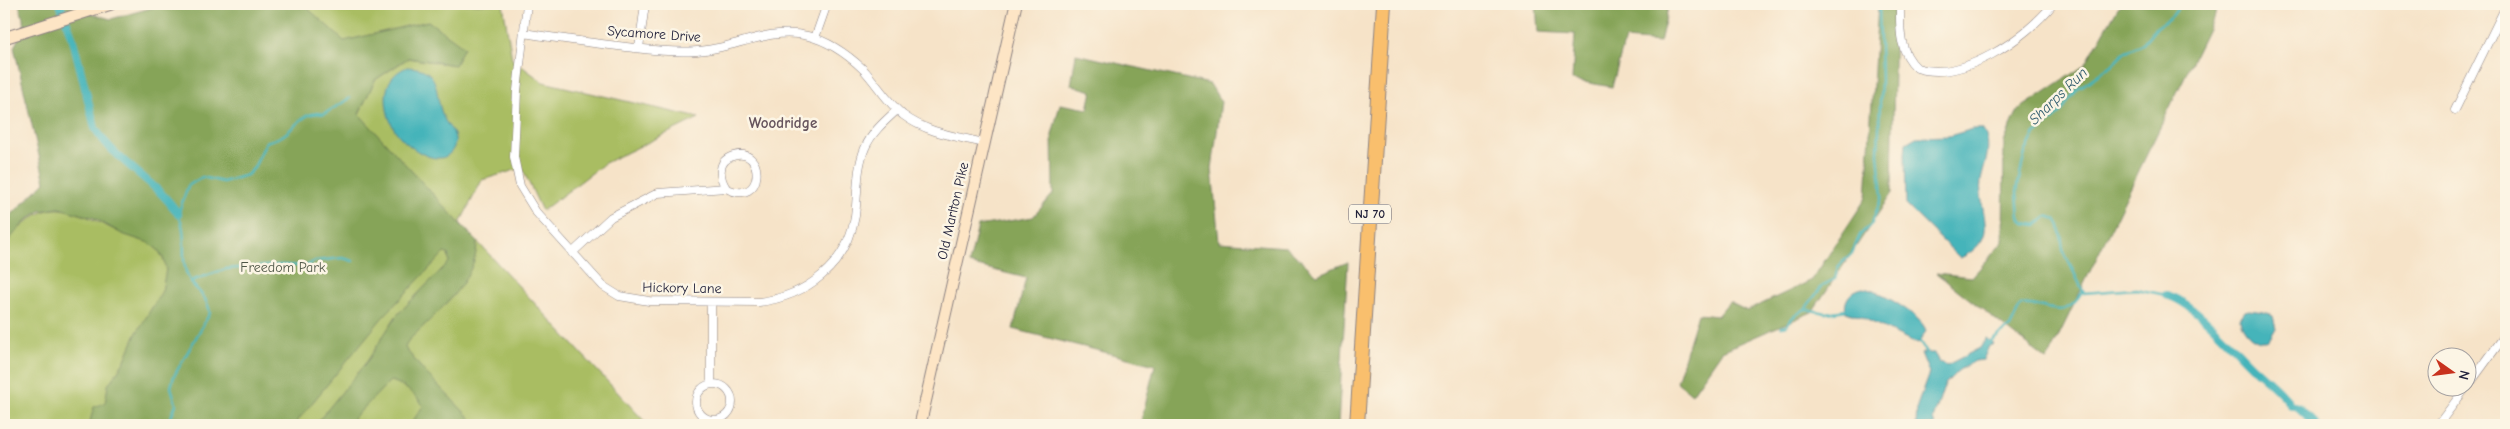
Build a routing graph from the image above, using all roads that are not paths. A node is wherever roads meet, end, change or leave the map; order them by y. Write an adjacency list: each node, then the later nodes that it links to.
1 (111, 4): 11 (street)
2 (527, 4): 10 (street, Hickory Lane)
3 (645, 4): 13 (street)
4 (827, 4): 12 (street)
5 (1016, 4): 16 (street, Old Marlton Pike)
6 (1384, 4): 25 (highway, NJ 70)
7 (1900, 4): 8 (street)
8 (2053, 4)
9 (2506, 6): 15 (street)
10 (524, 33): 13 (street, Sycamore Drive); 18 (street, Hickory Lane)
11 (4, 38)
12 (815, 38): 13 (street, Sycamore Drive); 14 (street, Sycamore Drive)
13 (639, 48)
14 (897, 110): 16 (street, Sycamore Drive); 19 (street, Hickory Lane)
15 (2455, 110)
16 (984, 143): 24 (street, Old Marlton Pike)
17 (726, 188): 17 (street); 18 (street)
18 (572, 253): 19 (street, Hickory Lane)
19 (711, 302): 22 (street)
20 (2506, 334): 21 (street)
21 (2478, 371)
22 (711, 383): 22 (street)
23 (2460, 396): 26 (street)
24 (920, 425)
25 (1356, 425)
26 (2438, 425)

